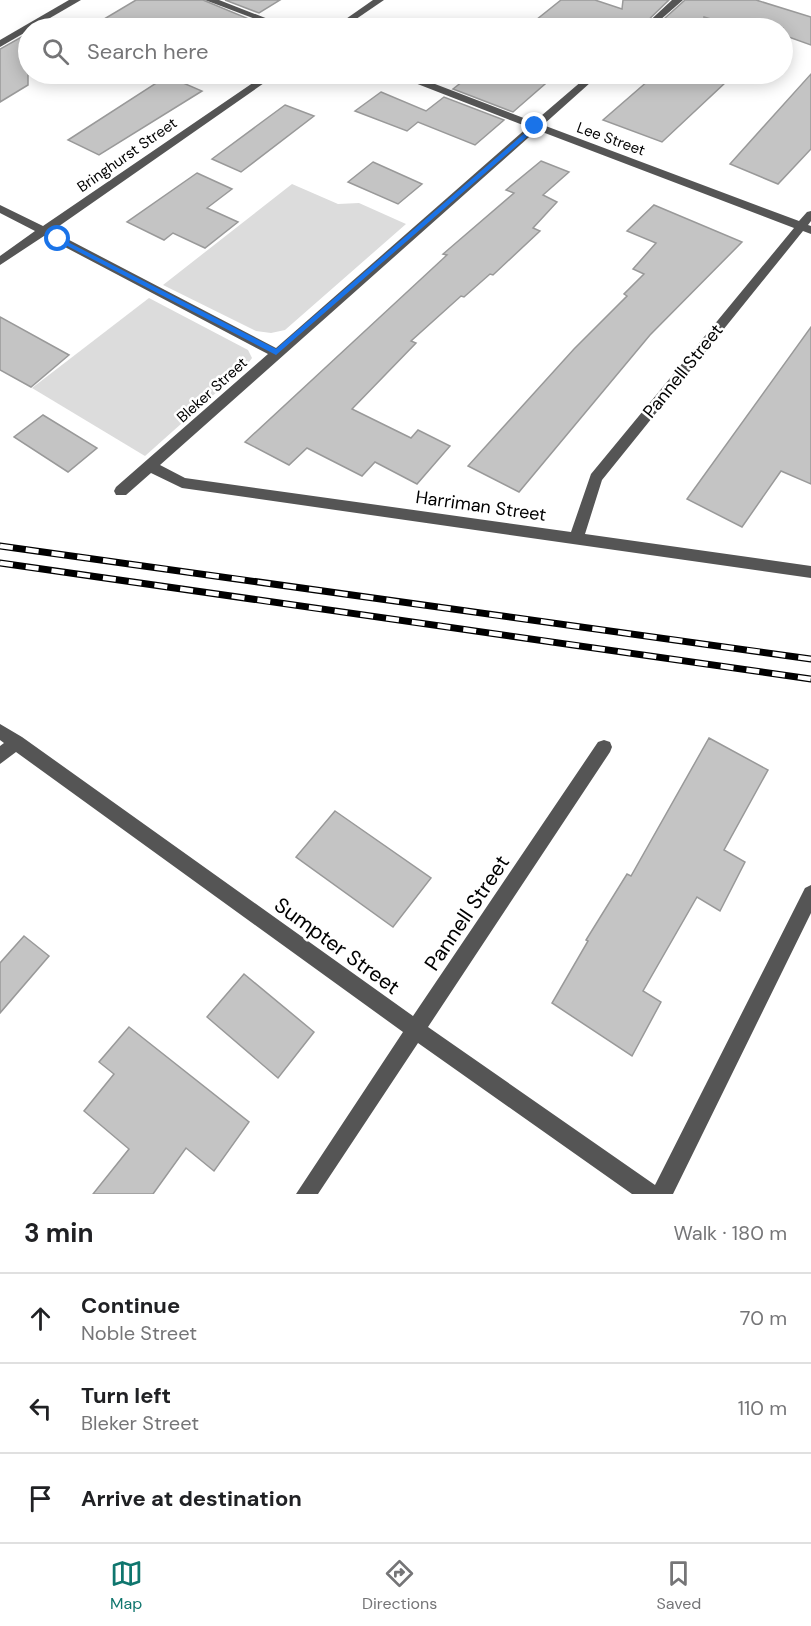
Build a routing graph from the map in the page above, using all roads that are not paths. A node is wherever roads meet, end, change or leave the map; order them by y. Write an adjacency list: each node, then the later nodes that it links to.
1 (76, 0): 5 (street)
2 (210, 0): 6 (street)
3 (379, 0): 7 (street)
4 (678, 0): 8 (street)
5 (45, 18)
6 (259, 18)
7 (352, 18)
8 (657, 18)
9 (18, 34): 10 (street)
10 (0, 44)
11 (257, 84): 18 (street, Bringhurst Street)
12 (427, 84): 14 (street, Lee Street)
13 (583, 84): 14 (street, Bleker Street)
14 (535, 126): 17 (street, Lee Street); 20 (street, Bleker Street)
15 (0, 208): 18 (street)
16 (811, 214): 17 (street, Pannell Street)
17 (806, 228): 23 (street, Pannell Street)
18 (44, 231): 19 (street, Bringhurst Street); 20 (street)
19 (0, 261)
20 (276, 353): 21 (street, Bleker Street)
21 (150, 466): 22 (street, Bleker Street); 23 (street, Harriman Street)
22 (121, 491)
23 (576, 539): 24 (street, Harriman Street)
24 (811, 572)
25 (0, 731): 26 (street, Sumpter Street)
26 (16, 742): 28 (street); 30 (street, Sumpter Street)
27 (604, 747): 30 (street, Pannell Street)
28 (0, 757)
29 (811, 894): 33 (street)
30 (416, 1030): 31 (street, Pannell Street); 32 (street, Sumpter Street)
31 (306, 1194)
32 (650, 1194)
33 (662, 1194)

